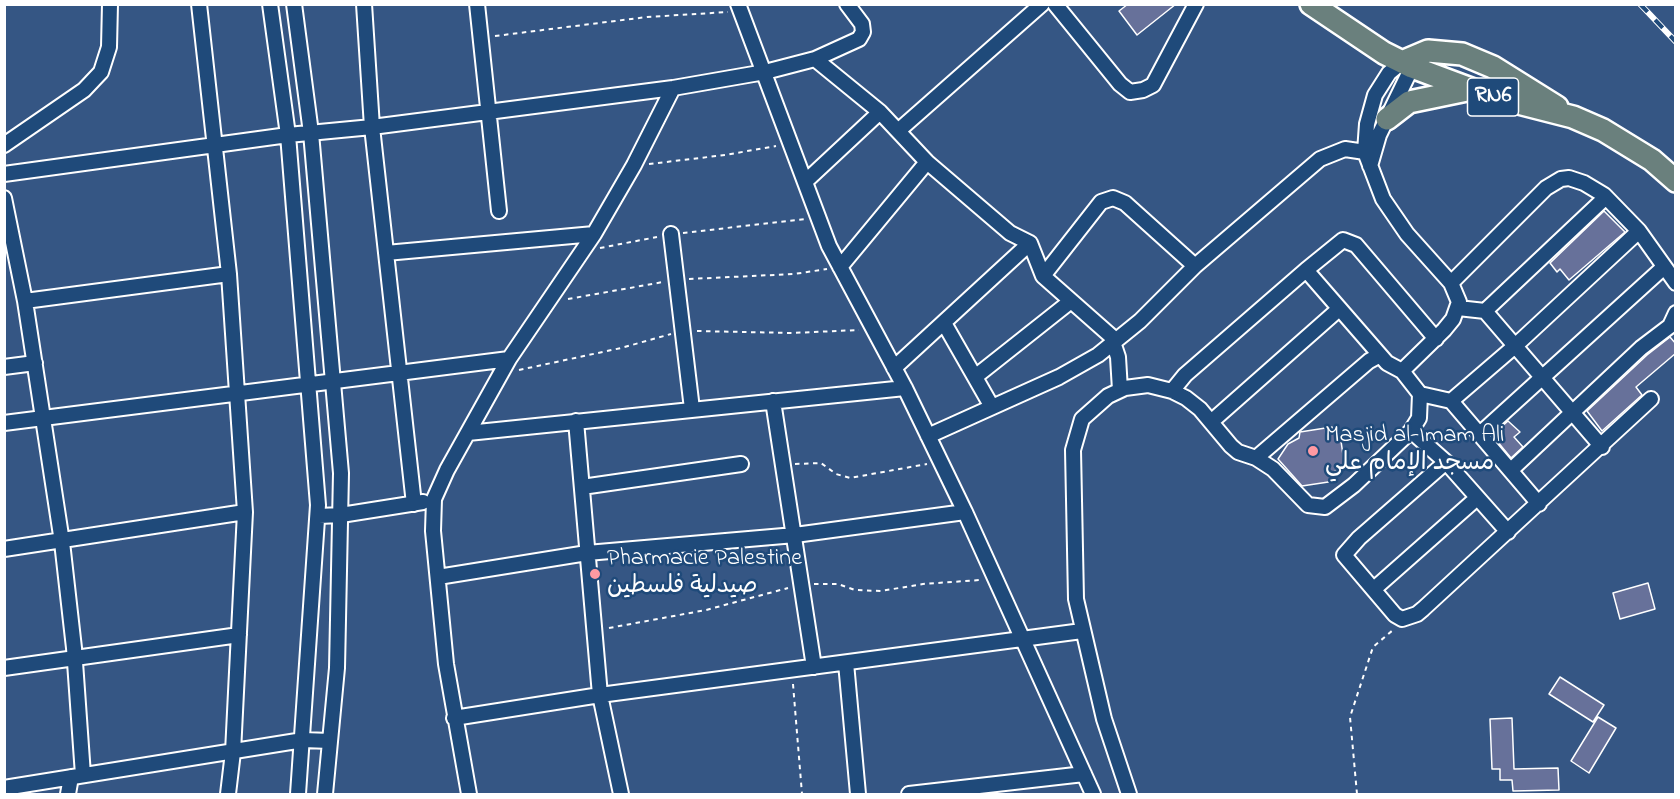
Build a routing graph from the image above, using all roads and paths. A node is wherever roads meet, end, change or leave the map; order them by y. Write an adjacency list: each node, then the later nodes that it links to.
1 (110, 4): 28 (street)
2 (199, 4): 29 (street)
3 (270, 4): 26 (street)
4 (294, 4): 25 (street)
5 (364, 4): 23 (street)
6 (477, 4): 13 (street)
7 (847, 4): 14 (street)
8 (1042, 4): 24 (street)
9 (1055, 4): 10 (street)
10 (1196, 4)
11 (1311, 4): 15 (main road, RN6)
12 (739, 8): 13 (path); 16 (street)
13 (480, 38): 19 (street)
14 (815, 59): 16 (street); 20 (street)
15 (1407, 65): 18 (main road, RN6); 21 (main road); 22 (street); 30 (street)
16 (765, 72): 17 (street); 27 (street)
17 (673, 88): 19 (street); 32 (street)
18 (1469, 89): 21 (main road, RN6); 22 (main road)
19 (488, 111): 23 (street); 39 (street)
20 (880, 112): 24 (street); 35 (street)
21 (1573, 117): 36 (main road, RN6)
22 (1387, 119): 33 (street)
23 (372, 127): 25 (street); 46 (street)
24 (898, 131): 31 (street)
25 (311, 133): 26 (street); 76 (street)
26 (288, 135): 29 (street); 77 (street)
27 (792, 143): 32 (path); 35 (street)
28 (4, 145)
29 (216, 145): 34 (street); 51 (street)
30 (1365, 152): 33 (street); 47 (street)
31 (927, 162): 44 (street); 48 (street)
32 (634, 165): 42 (street)
33 (1370, 166): 54 (street)
34 (4, 174)
35 (806, 181): 40 (street)
36 (1676, 181)
37 (1606, 197): 41 (street); 54 (street); 61 (street)
38 (4, 198): 56 (street)
39 (500, 211)
40 (819, 217): 43 (path); 48 (street)
41 (1639, 231): 49 (street); 66 (street)
42 (594, 234): 45 (street); 46 (street)
43 (671, 234): 45 (path); 53 (street)
44 (1030, 243): 52 (street); 63 (street)
45 (583, 251): 58 (street)
46 (386, 253): 73 (street)
47 (1194, 266): 52 (street); 65 (street)
48 (840, 267): 53 (path); 71 (street)
49 (1664, 267): 55 (street); 75 (street)
50 (1306, 270): 60 (street); 64 (street); 80 (street)
51 (229, 274): 56 (street); 81 (street)
52 (1043, 276): 57 (street)
53 (676, 280): 58 (path); 87 (street)
54 (1451, 282): 59 (street)
55 (1676, 283)
56 (25, 301): 69 (street)
57 (1071, 301): 65 (street); 74 (street)
58 (547, 303): 68 (street)
59 (1458, 308): 61 (street); 64 (street)
60 (1339, 309): 67 (street); 91 (street)
61 (1485, 311): 66 (street)
62 (1676, 313): 88 (street)
63 (944, 323): 71 (street); 74 (street)
64 (1436, 339): 72 (street)
65 (1115, 342): 79 (street); 86 (street)
66 (1515, 346): 75 (street); 85 (street)
67 (1380, 355): 72 (street); 98 (street)
68 (509, 359): 73 (street); 94 (street)
69 (35, 363): 70 (street); 89 (street)
70 (4, 367)
71 (894, 368): 78 (street)
72 (1402, 371): 82 (street)
73 (400, 373): 76 (street); 107 (street)
74 (975, 378): 86 (street)
75 (1543, 379): 88 (street); 95 (street)
76 (334, 380): 77 (street); 112 (street)
77 (309, 383): 81 (street); 111 (street)
78 (905, 388): 84 (street); 96 (street)
79 (1120, 390): 80 (street); 121 (street)
80 (1172, 391): 91 (street)
81 (239, 394): 89 (street); 109 (street)
82 (1420, 394): 85 (street); 93 (street)
83 (1651, 399): 97 (street)
84 (773, 401): 87 (street); 102 (street)
85 (1451, 401): 95 (street)
86 (992, 407): 96 (street)
87 (692, 409): 90 (street)
88 (1572, 413): 97 (street); 103 (street)
89 (43, 417): 92 (street); 115 (street)
90 (576, 421): 94 (street); 104 (street)
91 (1211, 422): 98 (street)
92 (4, 423)
93 (1411, 431): 98 (street); 100 (street)
94 (468, 433): 106 (street)
95 (1481, 433): 103 (street)
96 (928, 436): 99 (street)
97 (1602, 447): 108 (street)
98 (1256, 458)
99 (941, 462): 102 (path); 110 (street)
100 (1446, 462): 105 (street); 119 (street)
101 (741, 464): 104 (street)
102 (783, 464): 114 (street)
103 (1511, 470): 108 (street)
104 (582, 487): 117 (street)
105 (1477, 498): 113 (street); 119 (street)
106 (434, 499): 107 (street); 118 (street)
107 (414, 504): 112 (street)
108 (1539, 504): 113 (street)
109 (245, 512): 115 (street); 122 (street)
110 (965, 512): 114 (street); 123 (street)
111 (318, 516): 112 (street); 131 (street)
112 (341, 516): 132 (street)
113 (1508, 532): 120 (street)
114 (795, 535): 117 (street); 126 (street)
115 (62, 542): 116 (street); 124 (street)
116 (4, 549)
117 (588, 553): 118 (street); 129 (street)
118 (438, 577): 130 (street)
119 (1374, 589): 120 (street)
120 (1406, 619): 148 (path)
121 (1082, 631): 123 (street); 147 (street)
122 (239, 635): 124 (street); 133 (street)
123 (1024, 638): 125 (street); 134 (street)
124 (75, 659): 127 (street); 135 (street)
125 (846, 663): 126 (street); 144 (street)
126 (814, 667): 128 (street)
127 (4, 668)
128 (792, 669): 129 (street); 143 (path)
129 (600, 694): 130 (street); 142 (street)
130 (454, 718): 141 (street)
131 (303, 740): 132 (street); 133 (street); 139 (street)
132 (330, 741): 140 (street)
133 (233, 752): 135 (street); 138 (street)
134 (1084, 774): 145 (street); 146 (street)
135 (77, 776): 136 (street); 137 (street)
136 (4, 788)
137 (68, 795)
138 (228, 795)
139 (298, 795)
140 (325, 795)
141 (469, 795)
142 (621, 795)
143 (802, 795)
144 (858, 795)
145 (909, 795)
146 (1093, 795)
147 (1129, 795)
148 (1357, 795)

